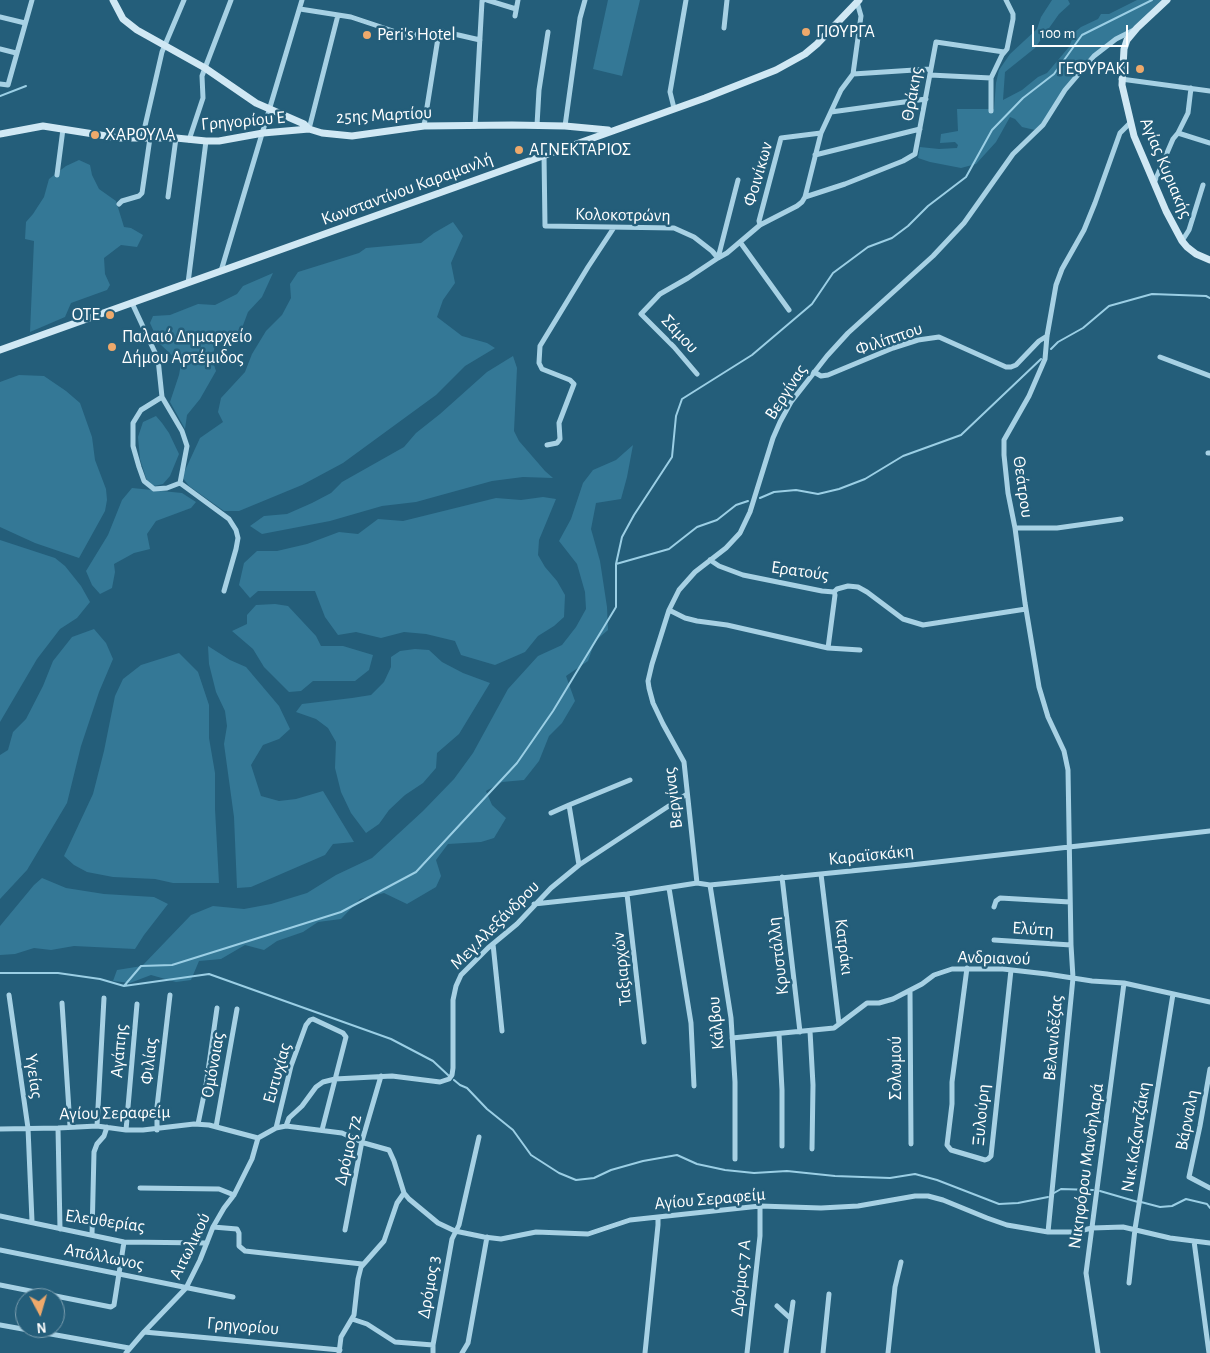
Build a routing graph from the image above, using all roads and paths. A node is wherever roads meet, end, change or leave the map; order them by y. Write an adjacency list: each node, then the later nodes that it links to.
1 (32, 0): 19 (street)
2 (113, 0): 25 (street, 25ης Μαρτίου)
3 (184, 0): 25 (street)
4 (231, 0): 29 (street)
5 (302, 0): 14 (street)
6 (486, 0): 15 (street); 24 (street)
7 (518, 0): 15 (street)
8 (585, 0): 46 (street)
9 (686, 0): 38 (street)
10 (727, 0): 20 (street)
11 (1006, 0): 27 (street)
12 (1167, 0): 21 (street, Αγίας Κυριακής)
13 (857, 1): 31 (street); 38 (street, Κωνσταντίνου Καραμανλή)
14 (300, 9): 16 (street); 39 (street)
15 (516, 9): 17 (street)
16 (338, 15): 22 (street); 49 (street)
17 (515, 16)
18 (0, 17): 19 (street)
19 (25, 23): 28 (street)
20 (724, 28)
21 (1137, 28): 33 (street, Αγίας Κυριακής); 84 (street, Βεργίνας)
22 (441, 31): 24 (street); 44 (street)
23 (548, 32): 43 (street)
24 (480, 40): 45 (street)
25 (165, 46): 29 (street, 25ης Μαρτίου); 56 (street)
26 (0, 49): 28 (street)
27 (1004, 52): 30 (street, Θράκης); 32 (street)
28 (16, 53): 34 (street)
29 (205, 68): 39 (street, 25ης Μαρτίου); 59 (street)
30 (930, 72): 31 (street); 32 (street); 37 (street, Θράκης)
31 (853, 74): 41 (street)
32 (991, 78): 40 (street)
33 (1121, 79): 35 (street); 42 (street, Αγίας Κυριακής)
34 (0, 84)
35 (1192, 88): 36 (street); 52 (street)
36 (1210, 91)
37 (926, 99): 41 (street); 50 (street, Θράκης)
38 (674, 108): 51 (street, Κωνσταντίνου Καραμανλή)
39 (270, 110): 49 (street, 25ης Μαρτίου); 53 (street)
40 (991, 111)
41 (831, 112): 54 (street)
42 (1130, 122): 66 (street, Αγίας Κυριακής); 81 (street, Θεάτρου)
43 (537, 125): 45 (street, 25ης Μαρτίου); 46 (street, 25ης Μαρτίου)
44 (424, 126): 45 (street, 25ης Μαρτίου); 49 (street, 25ης Μαρτίου)
45 (475, 126)
46 (565, 126): 47 (street, 25ης Μαρτίου)
47 (579, 127): 51 (street, 25ης Μαρτίου); 58 (street)
48 (63, 129): 55 (street, Γρηγορίου Ε); 56 (street, Γρηγορίου Ε); 64 (street)
49 (310, 129): 53 (street, Γρηγορίου Ε)
50 (920, 130): 62 (street); 69 (street, Θράκης)
51 (612, 131): 58 (street, Κωνσταντίνου Καραμανλή)
52 (1178, 132): 61 (street); 66 (street)
53 (262, 133): 60 (street, Γρηγορίου Ε); 77 (street)
54 (820, 133): 62 (street); 71 (street, Φοινίκων)
55 (0, 134)
56 (146, 138): 57 (street, Γρηγορίου Ε); 70 (street)
57 (176, 138): 59 (street, Γρηγορίου Ε); 68 (street)
58 (588, 139): 63 (street, Κωνσταντίνου Καραμανλή)
59 (188, 140): 60 (street, Γρηγορίου Ε)
60 (206, 141): 78 (street)
61 (1210, 143)
62 (815, 155): 69 (street)
63 (544, 156): 72 (street, Κολοκοτρώνη); 77 (street, Κωνσταντίνου Καραμανλή)
64 (57, 175)
65 (738, 180): 75 (street)
66 (1154, 184): 73 (street, Αγίας Κυριακής)
67 (1203, 185): 73 (street)
68 (168, 197)
69 (805, 197): 71 (street)
70 (120, 204)
71 (760, 225): 74 (street)
72 (613, 229): 75 (street, Κολοκοτρώνη); 88 (street)
73 (1182, 241): 76 (street, Αγίας Κυριακής)
74 (740, 242): 75 (street); 80 (street)
75 (718, 258): 85 (street, Σάμου)
76 (1210, 260)
77 (221, 271): 78 (street, Κωνσταντίνου Καραμανλή)
78 (188, 283): 79 (street, Κωνσταντίνου Καραμανλή)
79 (132, 303): 82 (street, Κωνσταντίνου Καραμανλή); 87 (street)
80 (789, 310)
81 (1047, 336): 84 (street, Φιλίππου); 91 (street, Θεάτρου)
82 (0, 350)
83 (1160, 357): 86 (street)
84 (814, 372): 92 (street, Βεργίνας)
85 (698, 374)
86 (1210, 376)
87 (162, 397): 89 (street); 89 (street)
88 (547, 445)
89 (180, 483): 93 (street)
90 (1121, 519): 91 (street)
91 (1015, 528): 95 (street, Θεάτρου)
92 (710, 560): 94 (street, Ερατούς); 96 (street, Βεργίνας)
93 (224, 591)
94 (834, 592): 95 (street, Ερατούς); 97 (street)
95 (1026, 608): 104 (street, Θεάτρου)
96 (669, 610): 97 (street); 100 (street, Βεργίνας)
97 (828, 648): 98 (street)
98 (860, 650)
99 (630, 780): 101 (street)
100 (687, 794): 105 (street, Μεγ.Αλεξάνδρου); 108 (street, Βεργίνας)
101 (569, 805): 102 (street); 105 (street)
102 (551, 813)
103 (1210, 831): 104 (street, Καραϊσκάκη)
104 (1069, 846): 106 (street, Καραϊσκάκη); 112 (street, Βελανιδέζας)
105 (579, 864): 113 (street, Μεγ.Αλεξάνδρου)
106 (821, 874): 107 (street, Καραϊσκάκη); 132 (street, Κατράκι)
107 (782, 877): 109 (street, Καραϊσκάκη); 135 (street, Κρυστάλλη)
108 (697, 883): 109 (street, Καραϊσκάκη); 110 (street, Καραϊσκάκη)
109 (710, 885): 137 (street, Κάλβου)
110 (669, 888): 111 (street, Καραϊσκάκη); 142 (street)
111 (628, 894): 113 (street, Καραϊσκάκη); 138 (street, Ταξιαρχών)
112 (1070, 902): 114 (street); 117 (street, Βελανιδέζας)
113 (534, 904): 116 (street, Μεγ.Αλεξάνδρου)
114 (994, 907)
115 (994, 940): 117 (street, Ελύτη)
116 (493, 944): 134 (street); 140 (street, Μεγ.Αλεξάνδρου)
117 (1071, 945): 120 (street, Βελανιδέζας)
118 (967, 968): 119 (street, Ανδριανού); 119 (street, Ξυλούρη); 122 (street, Ανδριανού)
119 (1011, 970): 120 (street, Ανδριανού)
120 (1073, 978): 121 (street, Ανδριανού); 177 (street, Βελανιδέζας)
121 (1124, 983): 124 (street, Ανδριανού); 172 (street, Νικηφόρου Μανδηλαρά)
122 (910, 991): 132 (street, Ανδριανού); 159 (street, Σολωμού)
123 (9, 994): 149 (street, Υγείας)
124 (1173, 994): 127 (street, Ανδριανού); 175 (street, Νικ.Καζαντζάκη)
125 (170, 995): 154 (street, Φιλίας)
126 (104, 998): 145 (street)
127 (1210, 1002)
128 (62, 1003): 144 (street)
129 (137, 1004): 153 (street, Αγάπης)
130 (217, 1008): 143 (street)
131 (238, 1009): 148 (street, Ομόνοιας)
132 (839, 1024): 133 (street, Ανδριανού)
133 (810, 1031): 135 (street, Ανδριανού); 161 (street)
134 (502, 1032)
135 (800, 1032): 136 (street, Ανδριανού)
136 (779, 1034): 137 (street, Ανδριανού); 160 (street)
137 (732, 1038): 162 (street, Κάλβου)
138 (644, 1042)
139 (1210, 1068): 164 (street, Βάρναλη)
140 (381, 1076): 141 (street, Μεγ.Αλεξάνδρου); 158 (street, Δρόμος 72)
141 (335, 1078): 146 (street, Μεγ.Αλεξάνδρου); 151 (street, Ευτυχίας); 155 (street)
142 (694, 1086)
143 (198, 1124): 148 (street, Αγίου Σεραφείμ); 154 (street, Αγίου Σεραφείμ)
144 (70, 1126): 145 (street, Αγίου Σεραφείμ); 150 (street, Αγίου Σεραφείμ)
145 (97, 1126): 147 (street, Αγίου Σεραφείμ)
146 (286, 1126): 151 (street); 155 (street)
147 (107, 1127): 153 (street, Αγίου Σεραφείμ); 178 (street)
148 (216, 1127): 157 (street, Αγίου Σεραφείμ)
149 (28, 1128): 150 (street, Αγίου Σεραφείμ); 152 (street, Αγίου Σεραφείμ); 170 (street, Υγείας)
150 (58, 1128): 173 (street)
151 (276, 1128): 157 (street)
152 (0, 1129)
153 (126, 1130): 154 (street, Αγίου Σεραφείμ)
154 (157, 1130)
155 (322, 1130): 158 (street)
156 (479, 1137): 174 (street, Δρόμος 3)
157 (258, 1138): 166 (street, Αιτωλικού)
158 (362, 1141): 165 (street); 176 (street, Δρόμος 72)
159 (911, 1144)
160 (782, 1146)
161 (812, 1149)
162 (734, 1159)
163 (140, 1188): 166 (street)
164 (1210, 1188)
165 (404, 1193): 174 (street, Αγίου Σεραφείμ); 186 (street)
166 (234, 1195): 171 (street, Αιτωλικού)
167 (760, 1206): 169 (street, Αγίου Σεραφείμ); 177 (street, Αγίου Σεραφείμ); 205 (street, Δρόμος 7 Α)
168 (0, 1216): 170 (street, Ελευθερίας)
169 (658, 1218): 179 (street, Αγίου Σεραφείμ); 204 (street)
170 (32, 1221): 173 (street, Ελευθερίας)
171 (213, 1227): 182 (street, Αιτωλικού); 186 (street)
172 (1092, 1228): 175 (street, Αγίου Σεραφείμ); 177 (street, Αγίου Σεραφείμ); 209 (street, Νικηφόρου Μανδηλαρά)
173 (60, 1229): 178 (street, Ελευθερίας)
174 (457, 1229): 179 (street, Αγίου Σεραφείμ); 199 (street, Δρόμος 3)
175 (1135, 1229): 180 (street, Αγίου Σεραφείμ); 188 (street, Νικ.Καζαντζάκη)
176 (345, 1230)
177 (1048, 1232)
178 (92, 1235): 181 (street, Ελευθερίας)
179 (487, 1237): 203 (street)
180 (1194, 1241): 183 (street, Αγίου Σεραφείμ); 210 (street)
181 (124, 1242): 182 (street, Ελευθερίας); 187 (street)
182 (207, 1243): 190 (street, Αιτωλικού)
183 (1210, 1244)
184 (0, 1250): 187 (street, Απόλλωνος)
185 (901, 1262): 208 (street)
186 (362, 1264): 195 (street)
187 (120, 1274): 189 (street); 190 (street, Απόλλωνος)
188 (1129, 1283)
189 (0, 1285)
190 (186, 1288): 192 (street, Απόλλωνος); 198 (street, Αιτωλικού)
191 (829, 1294): 207 (street)
192 (233, 1297)
193 (793, 1302): 196 (street)
194 (778, 1306): 196 (street)
195 (352, 1318): 199 (street); 201 (street)
196 (790, 1318): 206 (street)
197 (0, 1325): 200 (street)
198 (144, 1332): 200 (street, Αιτωλικού); 201 (street, Γρηγορίου)
199 (433, 1345): 202 (street, Δρόμος 3)
200 (128, 1351)
201 (340, 1352)
202 (433, 1353)
203 (462, 1353)
204 (645, 1353)
205 (747, 1353)
206 (786, 1353)
207 (823, 1353)
208 (888, 1353)
209 (1098, 1353)
210 (1210, 1353)

